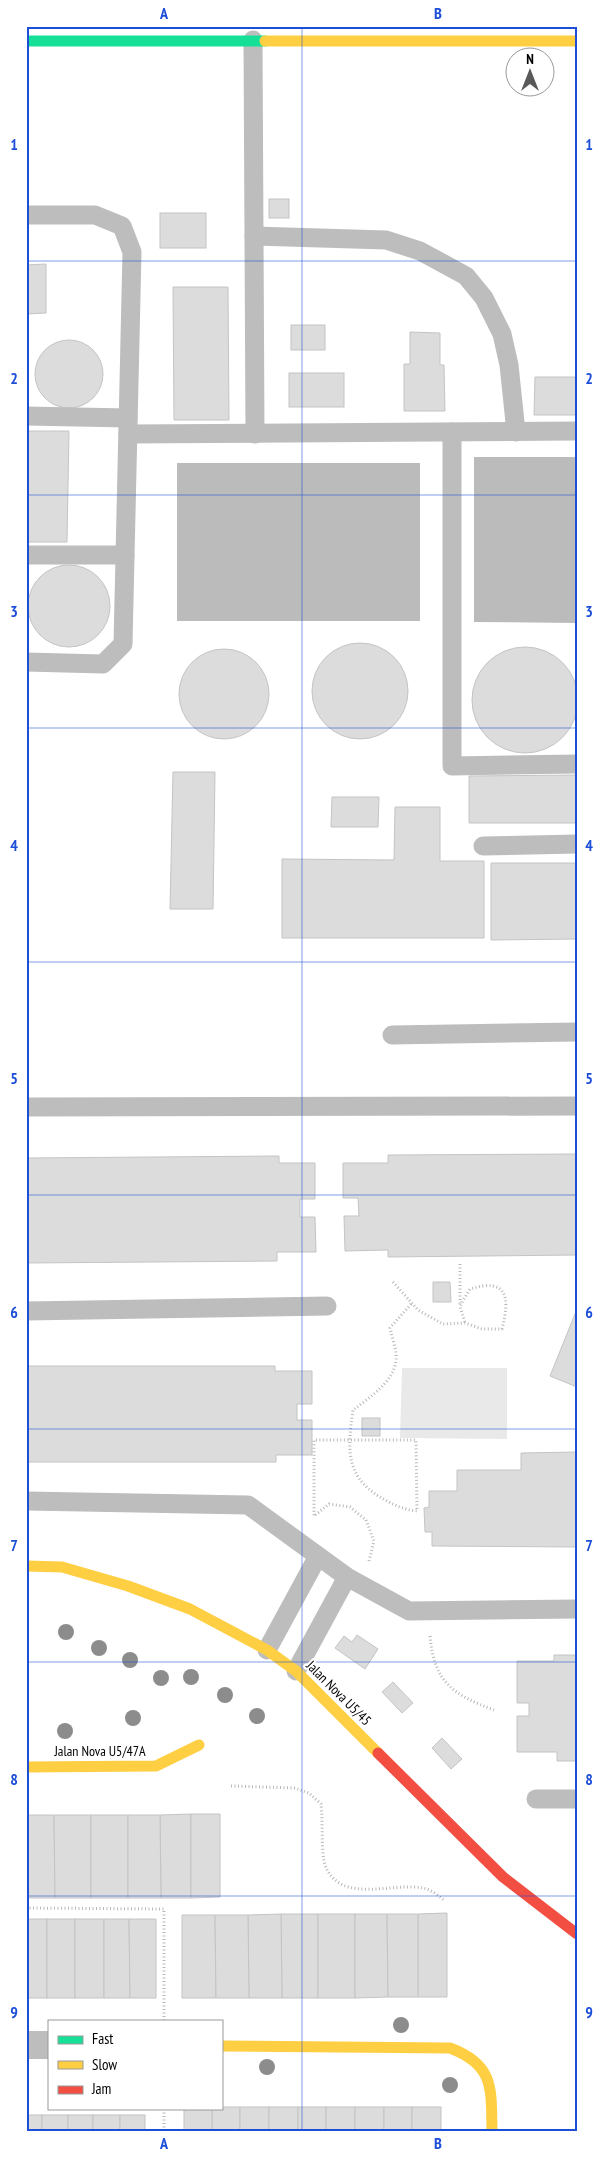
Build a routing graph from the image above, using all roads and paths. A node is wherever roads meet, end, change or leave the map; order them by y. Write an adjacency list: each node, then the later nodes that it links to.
1 (253, 40): 2 (street); 3 (street); 5 (lane)
2 (26, 41)
3 (577, 41)
4 (26, 215): 7 (lane)
5 (254, 236): 10 (lane); 11 (lane)
6 (26, 416): 7 (lane)
7 (128, 426): 11 (lane); 13 (lane)
8 (577, 431): 10 (lane)
9 (452, 432): 10 (lane); 11 (lane); 15 (lane)
10 (516, 432)
11 (255, 434)
12 (26, 555): 13 (lane)
13 (125, 555): 14 (lane)
14 (26, 662)
15 (577, 764)
16 (577, 844): 17 (lane)
17 (483, 846)
18 (577, 1032): 19 (lane)
19 (392, 1035)
20 (577, 1106): 21 (lane)
21 (26, 1107)
22 (460, 1264): 26 (path)
23 (393, 1282): 24 (path)
24 (412, 1303): 28 (path); 29 (path)
25 (327, 1306): 27 (lane)
26 (460, 1306): 28 (path); 28 (path)
27 (26, 1311)
28 (464, 1323)
29 (349, 1438): 29 (path); 34 (path)
30 (26, 1501): 31 (lane)
31 (318, 1556): 33 (lane); 37 (lane)
32 (26, 1566): 37 (street, Jalan Nova U5/45)
33 (347, 1576): 34 (lane); 38 (lane)
34 (363, 1587): 36 (lane)
35 (577, 1609): 36 (lane)
36 (428, 1611): 39 (path)
37 (267, 1650): 38 (street, Jalan Nova U5/45)
38 (296, 1671): 47 (street, Jalan Nova U5/45)
39 (494, 1710)
40 (199, 1745): 41 (street, Jalan Nova U5/47A)
41 (26, 1767)
42 (231, 1786): 45 (path)
43 (536, 1799): 44 (lane)
44 (577, 1799)
45 (445, 1901)
46 (26, 1908): 48 (path)
47 (577, 1934)
48 (164, 2020)
49 (26, 2045): 50 (street)
50 (48, 2045)
51 (222, 2046): 54 (street)
52 (164, 2110): 53 (path)
53 (164, 2131)
54 (492, 2131)

